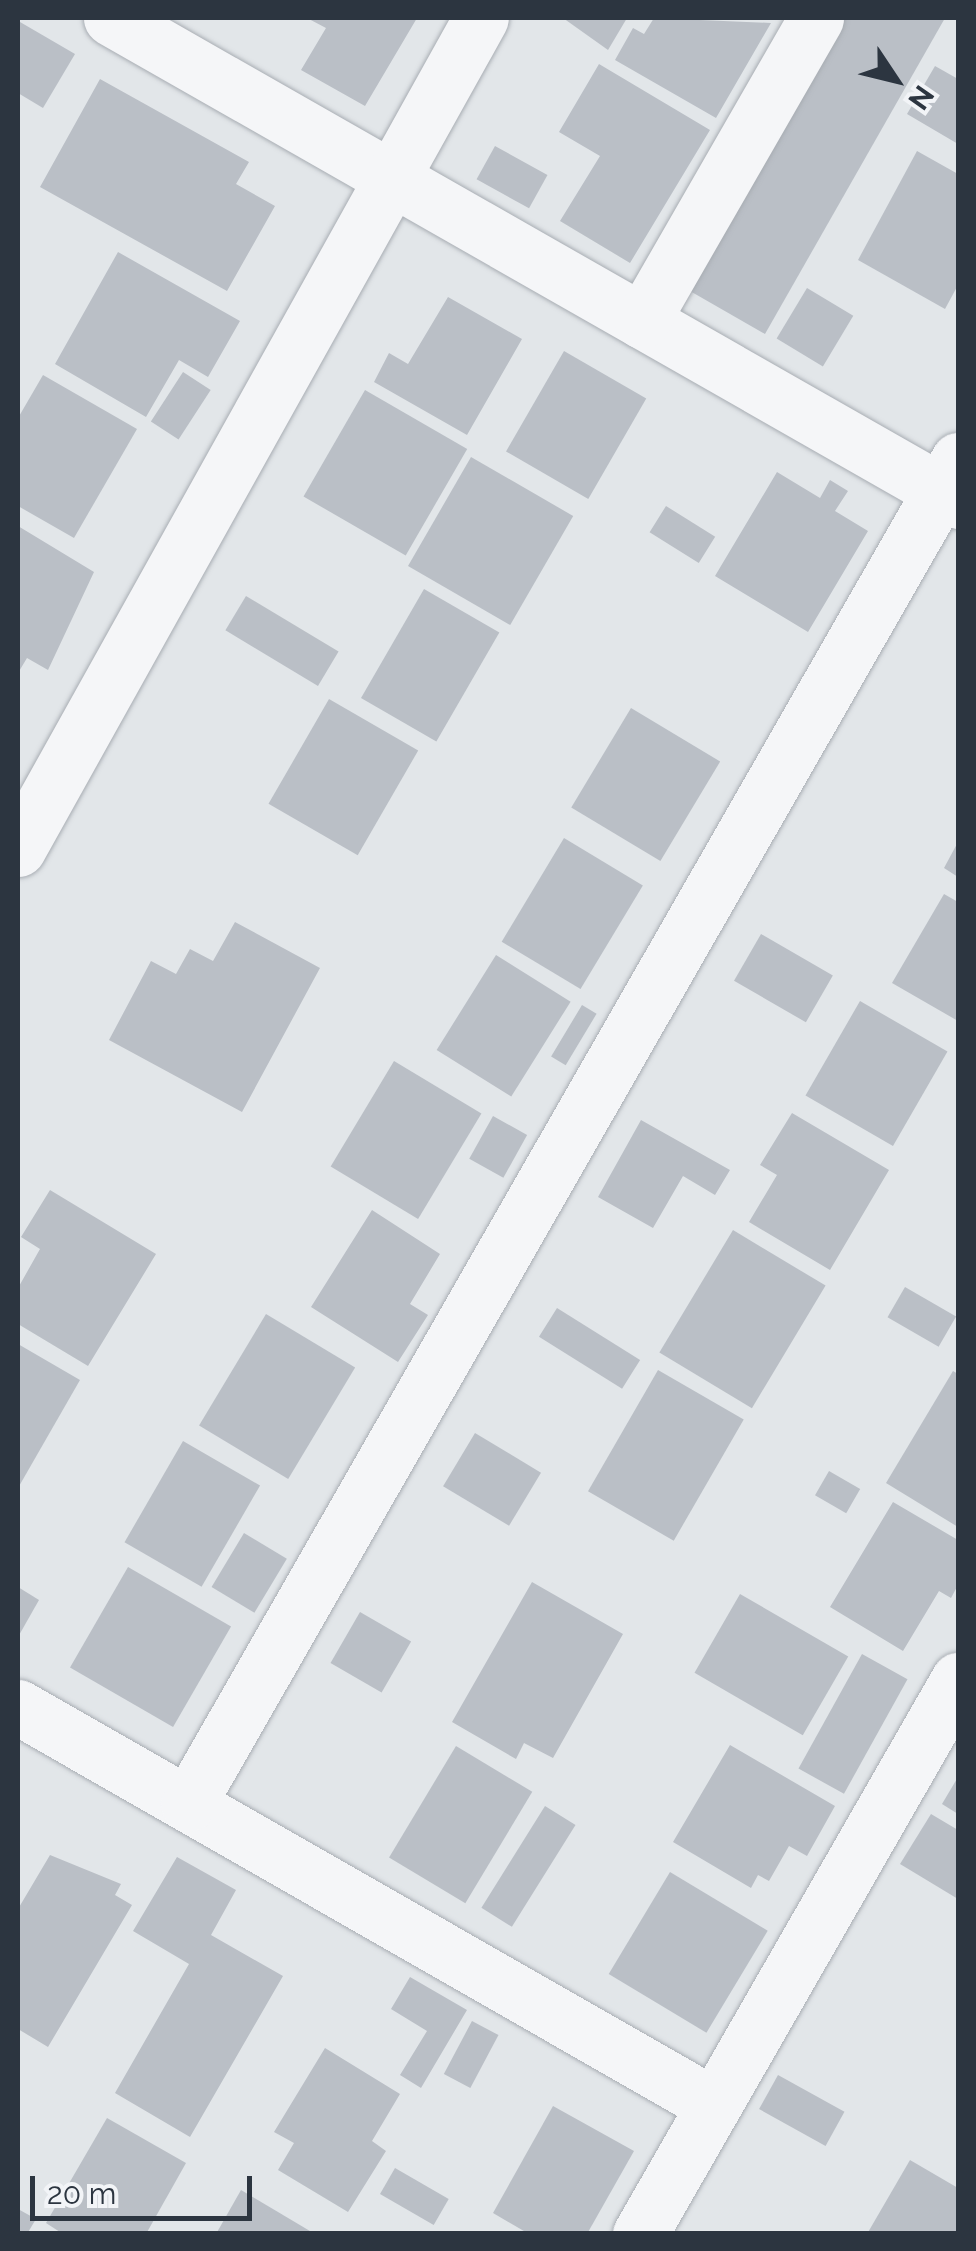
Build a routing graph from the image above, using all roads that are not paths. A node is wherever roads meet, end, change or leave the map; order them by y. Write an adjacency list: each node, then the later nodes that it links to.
1 (111, 18): 4 (street)
2 (480, 18): 4 (street)
3 (816, 18): 5 (street)
4 (390, 178): 5 (street); 7 (street)
5 (642, 320): 6 (street)
6 (952, 484): 10 (street)
7 (18, 849)
8 (958, 1680): 11 (street)
9 (18, 1707): 10 (street)
10 (188, 1804): 11 (street)
11 (712, 2104): 12 (street)
12 (640, 2234)

